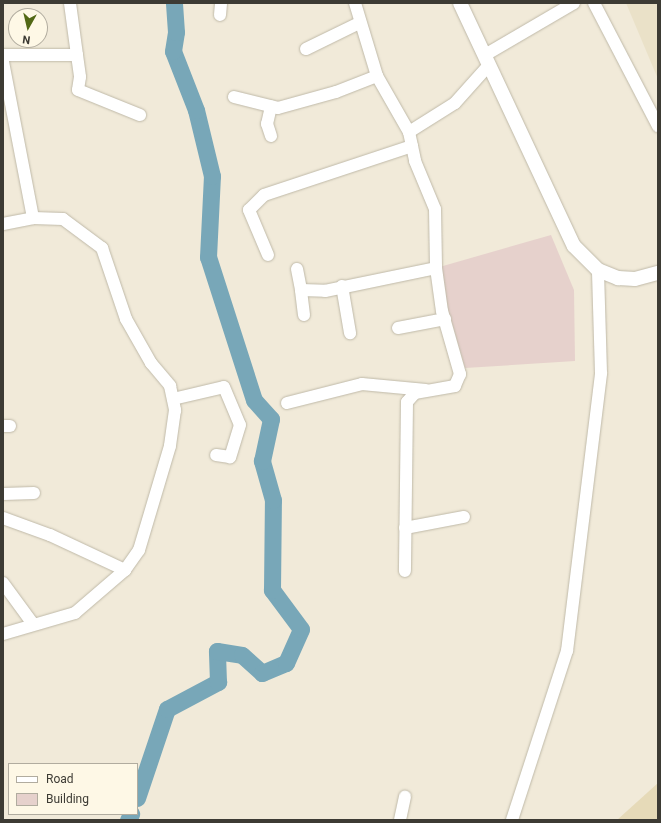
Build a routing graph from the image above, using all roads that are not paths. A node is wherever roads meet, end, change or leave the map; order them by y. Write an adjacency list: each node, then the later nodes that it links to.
1 (70, 3): 9 (street)
2 (354, 3): 6 (street)
3 (460, 3): 10 (street)
4 (574, 3): 10 (street)
5 (594, 3): 16 (street)
6 (359, 23): 7 (street); 12 (street)
7 (306, 49)
8 (3, 55): 9 (street)
9 (77, 55): 15 (street)
10 (487, 60): 17 (street); 25 (street)
11 (3, 62): 20 (street)
12 (377, 76): 14 (street); 17 (street)
13 (234, 97): 14 (street)
14 (271, 106): 18 (street)
15 (140, 115)
16 (658, 126)
17 (409, 132): 19 (street)
18 (271, 136)
19 (412, 146): 22 (street); 23 (street)
20 (33, 218): 21 (street); 34 (street)
21 (3, 224)
22 (268, 255)
23 (436, 268): 27 (street); 30 (street)
24 (297, 269): 28 (street)
25 (598, 270): 26 (street); 49 (street)
26 (658, 273)
27 (342, 286): 28 (street); 32 (street)
28 (301, 290): 29 (street)
29 (304, 315)
30 (445, 319): 31 (street); 33 (street)
31 (398, 328)
32 (350, 333)
33 (429, 390): 35 (street); 41 (street)
34 (173, 399): 36 (street); 42 (street)
35 (287, 403)
36 (216, 455)
37 (34, 493): 38 (street)
38 (3, 494)
39 (464, 517): 41 (street)
40 (3, 518): 42 (street)
41 (405, 528): 43 (street)
42 (126, 570): 45 (street)
43 (405, 571)
44 (3, 583): 45 (street)
45 (34, 624): 46 (street)
46 (3, 634)
47 (405, 797): 48 (street)
48 (400, 820)
49 (512, 820)

